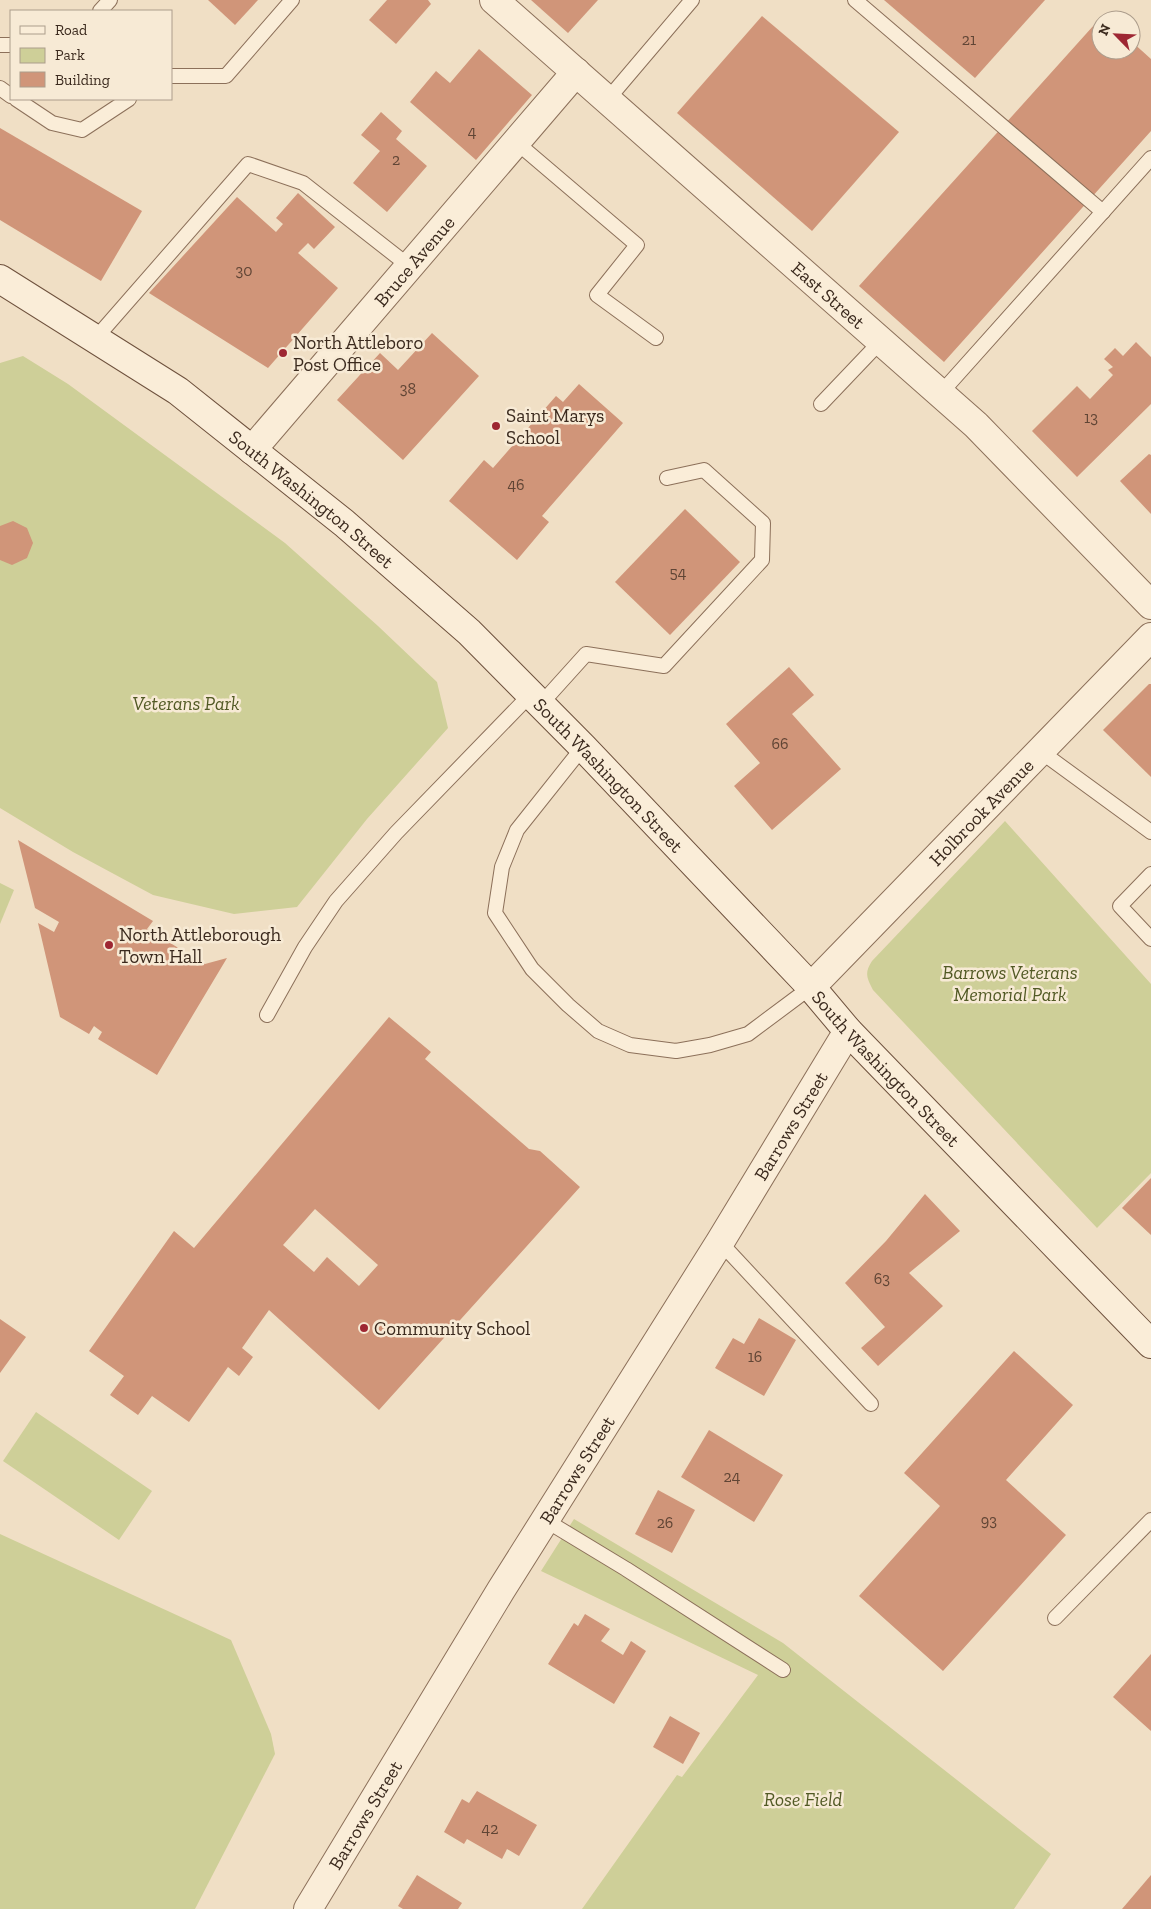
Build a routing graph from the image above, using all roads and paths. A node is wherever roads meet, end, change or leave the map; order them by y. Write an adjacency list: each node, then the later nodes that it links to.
1 (110, 0): 6 (lane)
2 (292, 0): 8 (lane)
3 (494, 0): 7 (street, East Street)
4 (692, 0): 9 (lane)
5 (854, 0): 14 (lane)
6 (101, 10)
7 (576, 72): 9 (street, East Street); 12 (street, Bruce Avenue)
8 (172, 76)
9 (608, 99): 19 (street, East Street)
10 (18, 100): 11 (lane)
11 (127, 100)
12 (516, 142): 15 (street, Bruce Avenue); 17 (lane)
13 (1151, 158): 14 (lane)
14 (1103, 212): 20 (lane)
15 (409, 266): 18 (lane); 22 (street, Bruce Avenue)
16 (2, 285): 18 (street, South Washington Street)
17 (656, 338)
18 (95, 339): 22 (street, South Washington Street)
19 (881, 341): 20 (street, East Street); 21 (lane)
20 (940, 394): 24 (street, East Street)
21 (821, 404)
22 (252, 450): 26 (street, South Washington Street)
23 (667, 478): 26 (lane)
24 (1151, 605)
25 (1151, 637): 28 (street, Holbrook Avenue)
26 (535, 700): 27 (street, South Washington Street); 33 (lane)
27 (583, 747): 32 (street, South Washington Street); 32 (lane)
28 (1040, 751): 29 (lane); 32 (street, Holbrook Avenue)
29 (1151, 832)
30 (1151, 874): 31 (lane)
31 (1151, 939)
32 (810, 988): 34 (street, South Washington Street)
33 (267, 1015)
34 (848, 1031): 35 (street, Barrows Street); 36 (street, South Washington Street)
35 (720, 1242): 37 (lane); 38 (street, Barrows Street)
36 (1151, 1344)
37 (871, 1404)
38 (545, 1520): 41 (lane); 42 (street, Barrows Street)
39 (1151, 1520): 40 (lane)
40 (1055, 1618)
41 (783, 1670)
42 (308, 1909)

